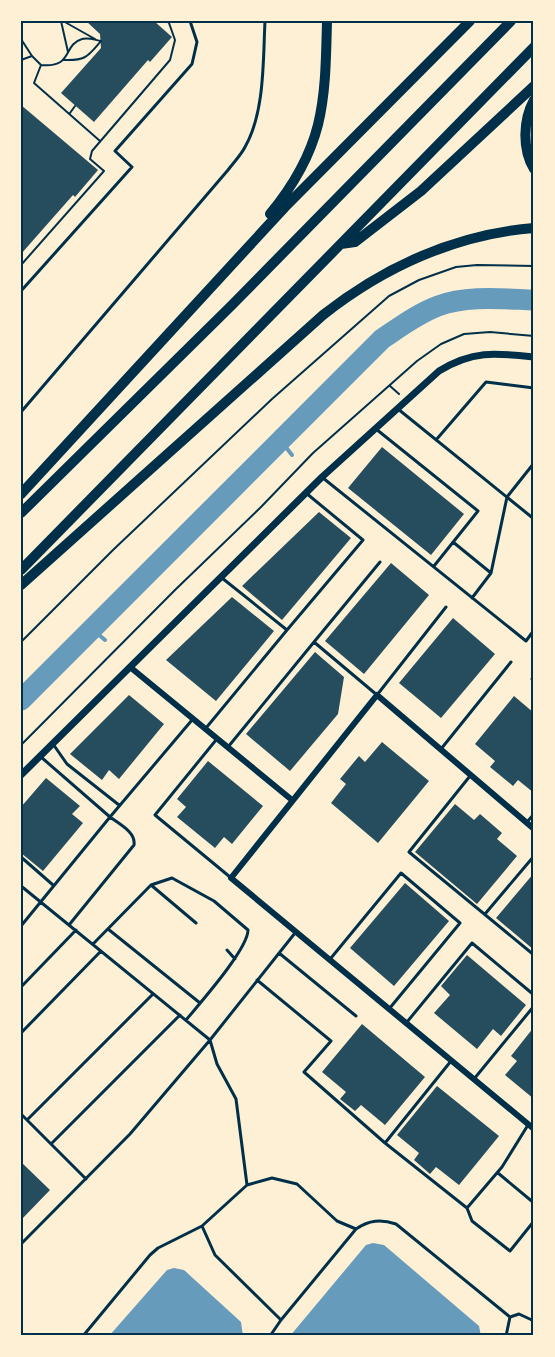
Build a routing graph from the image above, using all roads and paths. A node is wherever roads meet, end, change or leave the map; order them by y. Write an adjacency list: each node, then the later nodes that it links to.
1 (62, 21): 9 (path); 11 (path)
2 (167, 21): 20 (path)
3 (190, 21): 27 (lane)
4 (265, 21): 32 (lane)
5 (327, 21): 26 (highway)
6 (470, 21): 26 (highway)
7 (511, 21): 40 (highway)
8 (21, 39): 12 (path)
9 (101, 41): 11 (path); 14 (path)
10 (534, 47): 23 (highway)
11 (68, 52): 14 (path)
12 (32, 56): 13 (path); 15 (path)
13 (21, 60)
14 (64, 60): 15 (path)
15 (41, 64): 19 (path)
16 (534, 86): 23 (highway)
17 (534, 100): 21 (highway)
18 (75, 106): 19 (path)
19 (69, 113): 20 (path)
20 (100, 141): 24 (path)
21 (534, 169)
22 (534, 228): 48 (highway)
23 (341, 244): 45 (highway)
24 (21, 265)
25 (534, 266): 53 (path)
26 (210, 287): 38 (highway)
27 (21, 291)
28 (534, 336): 62 (path)
29 (534, 357): 31 (street)
30 (534, 388): 34 (lane)
31 (396, 408): 33 (street); 34 (lane)
32 (21, 412)
33 (375, 428): 36 (street); 42 (lane)
34 (436, 440): 39 (lane)
35 (534, 463): 39 (lane)
36 (322, 477): 37 (street); 44 (lane)
37 (306, 493): 47 (street); 51 (lane)
38 (21, 494)
39 (507, 497): 41 (lane); 46 (lane)
40 (21, 513)
41 (534, 519)
42 (453, 542): 44 (lane); 46 (lane)
43 (381, 562): 54 (lane)
44 (433, 566): 49 (lane)
45 (21, 570)
46 (491, 573): 49 (lane)
47 (221, 577): 51 (lane); 56 (street)
48 (21, 585)
49 (472, 598): 52 (lane)
50 (446, 607): 57 (lane)
51 (287, 630): 59 (lane)
52 (534, 630)
53 (21, 642)
54 (314, 642): 57 (lane); 63 (lane)
55 (511, 662): 64 (lane)
56 (130, 667): 58 (street); 61 (street)
57 (378, 695): 64 (street); 68 (street)
58 (193, 718): 59 (street); 69 (lane)
59 (206, 729): 60 (street)
60 (218, 738): 63 (street); 76 (lane)
61 (53, 743): 65 (street); 69 (lane)
62 (21, 745)
63 (228, 747): 68 (street)
64 (441, 749): 67 (street)
65 (40, 756): 66 (street); 71 (lane)
66 (21, 775)
67 (471, 775): 72 (street); 81 (lane)
68 (292, 800): 76 (street)
69 (119, 805): 71 (lane)
70 (534, 814): 72 (lane)
71 (110, 817): 77 (lane); 83 (lane)
72 (527, 823): 73 (street)
73 (534, 829)
74 (534, 856): 81 (lane)
75 (21, 857): 77 (lane)
76 (231, 878): 87 (street)
77 (53, 885): 80 (lane)
78 (151, 885): 82 (lane); 85 (lane); 93 (lane)
79 (21, 886): 80 (lane)
80 (40, 901): 83 (lane); 84 (lane)
81 (484, 914): 92 (lane)
82 (196, 923)
83 (69, 925): 86 (lane)
84 (21, 926)
85 (108, 929): 88 (lane); 99 (lane)
86 (76, 930): 88 (lane); 96 (lane)
87 (296, 932): 91 (lane); 94 (street)
88 (93, 944): 90 (lane)
89 (227, 950): 93 (lane)
90 (101, 951): 97 (lane); 106 (lane)
91 (279, 953): 95 (lane); 103 (lane)
92 (534, 955)
93 (235, 959): 99 (lane)
94 (330, 960): 101 (street); 101 (lane)
95 (257, 980): 107 (lane); 113 (lane)
96 (21, 987)
97 (153, 994): 102 (lane); 111 (lane)
98 (534, 995): 105 (lane)
99 (200, 1003): 104 (lane)
100 (534, 1006): 109 (lane)
101 (389, 1009): 105 (street)
102 (180, 1015): 104 (lane); 114 (lane)
103 (356, 1016)
104 (186, 1020): 107 (lane)
105 (406, 1023): 108 (street)
106 (21, 1033)
107 (210, 1040): 116 (lane); 117 (lane)
108 (451, 1060): 109 (street); 113 (lane)
109 (474, 1079): 112 (street)
110 (21, 1114): 111 (lane)
111 (27, 1120): 114 (lane)
112 (531, 1127): 115 (lane)
113 (385, 1143): 119 (lane)
114 (51, 1144): 116 (lane)
115 (498, 1173): 118 (lane); 119 (lane)
116 (86, 1179): 123 (lane)
117 (247, 1185): 121 (lane); 122 (lane)
118 (534, 1203)
119 (467, 1208): 120 (lane)
120 (534, 1221)
121 (202, 1226): 125 (lane); 127 (lane)
122 (356, 1229): 124 (lane); 125 (lane)
123 (21, 1244)
124 (510, 1317): 126 (lane); 129 (lane)
125 (281, 1320): 128 (lane)
126 (534, 1321)
127 (82, 1336)
128 (270, 1336)
129 (506, 1336)

